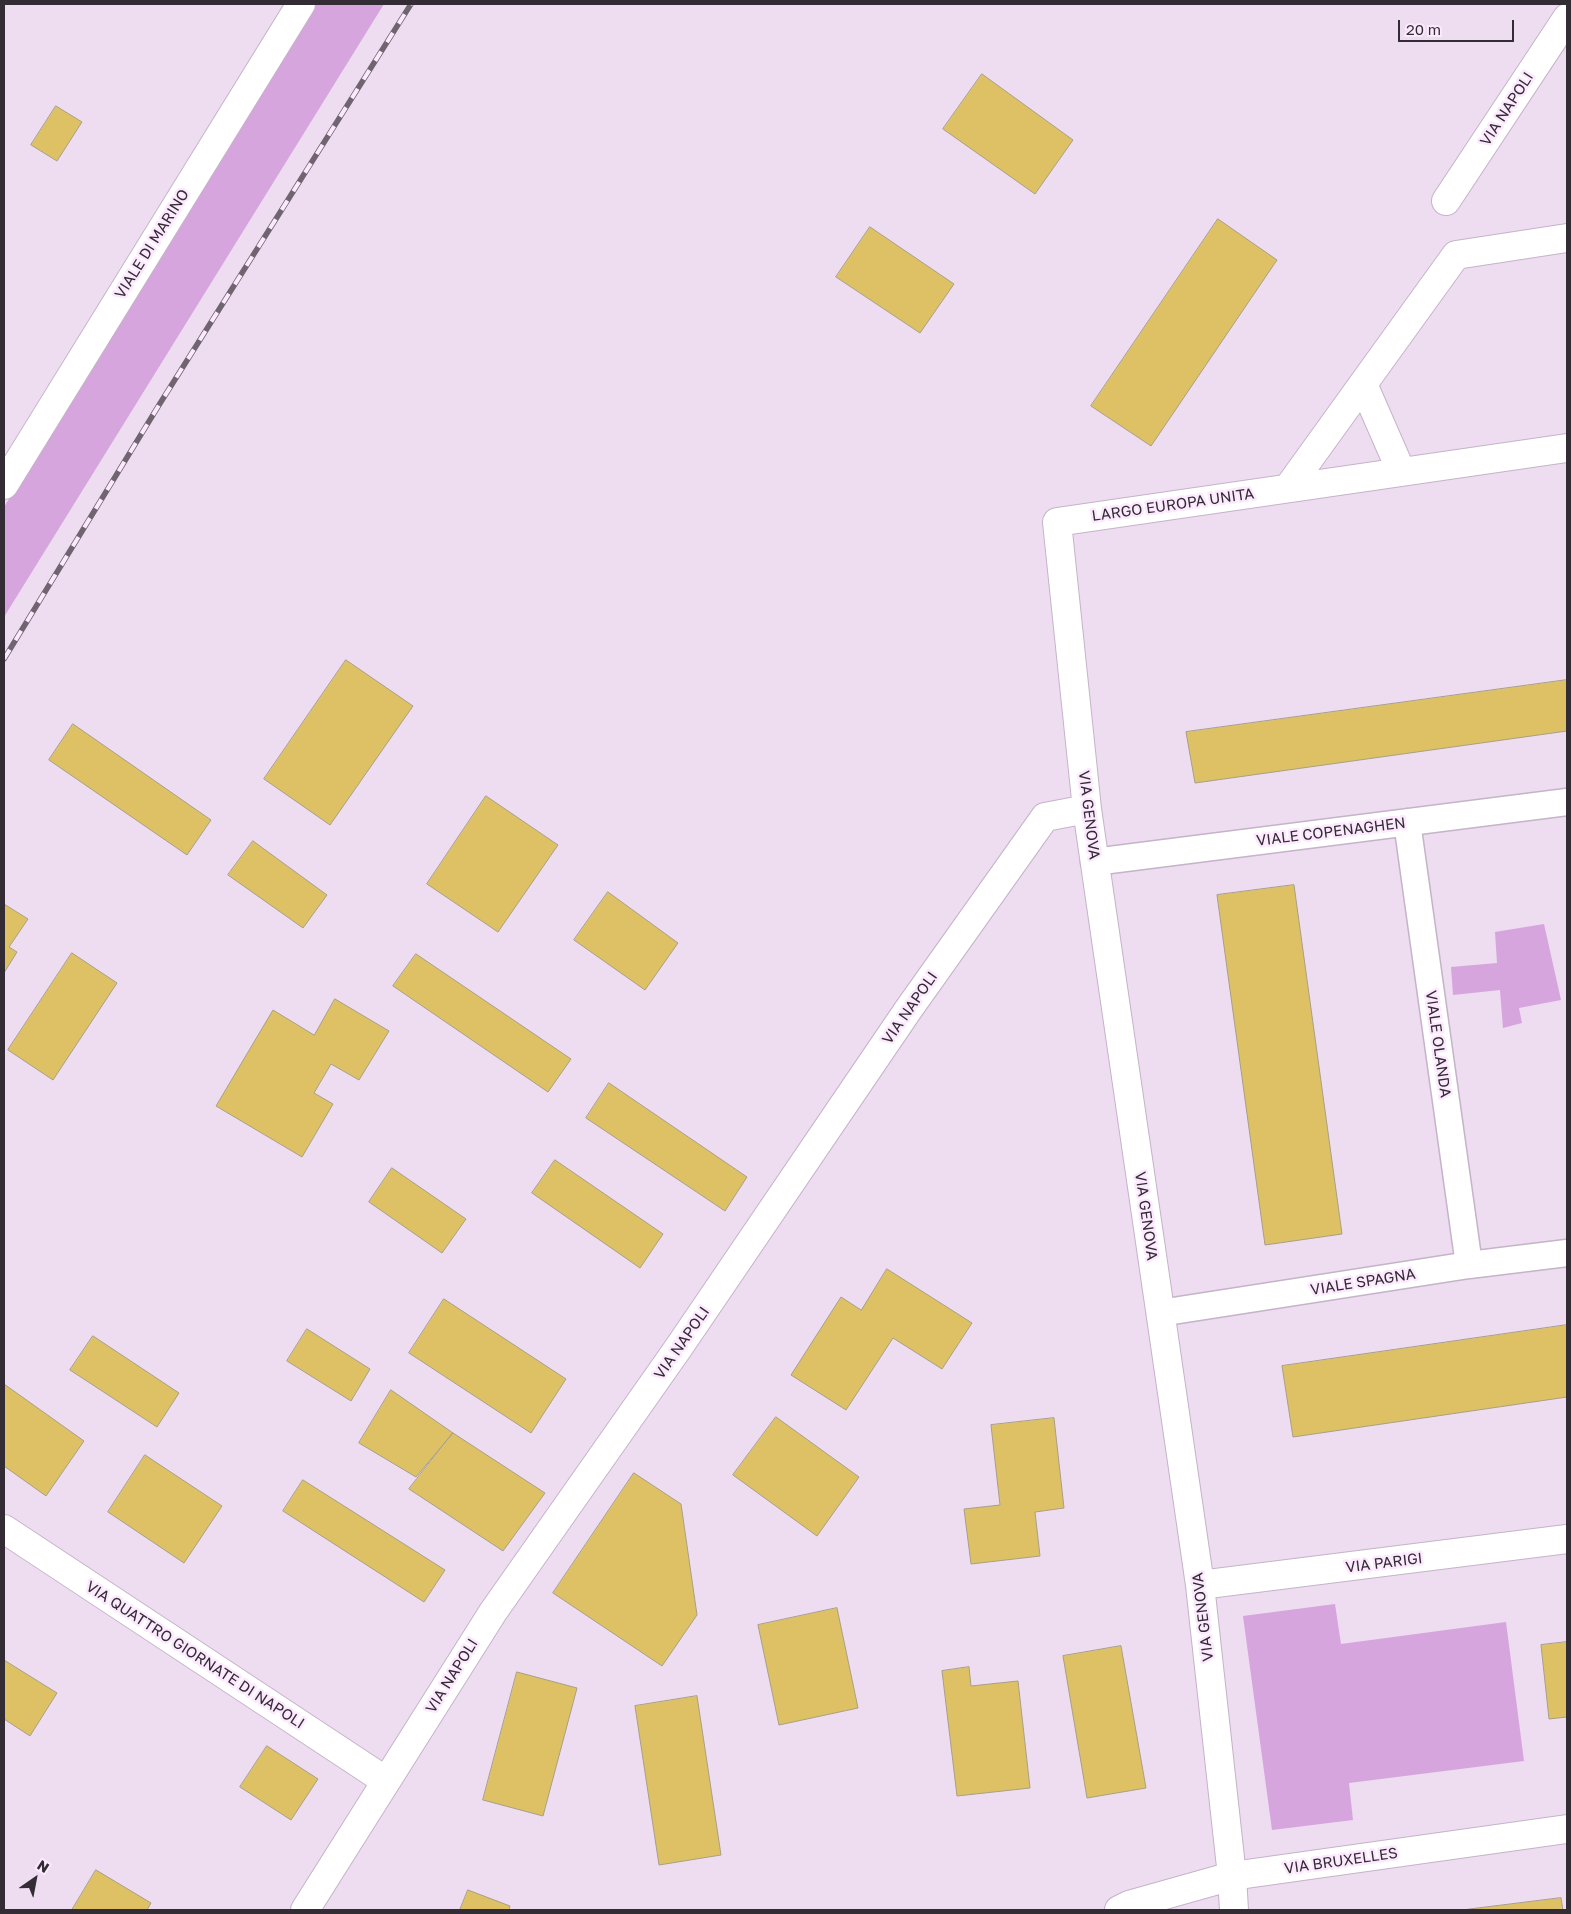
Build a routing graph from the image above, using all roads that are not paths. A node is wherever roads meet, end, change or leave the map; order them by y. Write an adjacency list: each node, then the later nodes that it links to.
1 (301, 4): 8 (street, VIALE DI MARINO)
2 (1567, 18): 3 (street, VIA NAPOLI)
3 (1446, 201)
4 (1567, 238): 5 (street)
5 (1363, 384): 7 (street); 9 (street)
6 (1567, 448): 7 (street, LARGO EUROPA UNITA)
7 (1401, 471): 9 (street, LARGO EUROPA UNITA)
8 (4, 485)
9 (1288, 488): 10 (street, LARGO EUROPA UNITA)
10 (1057, 522): 12 (street, VIA GENOVA)
11 (1567, 802): 13 (street, VIALE COPENAGHEN)
12 (1087, 809): 14 (street, VIA GENOVA); 21 (street, VIA NAPOLI)
13 (1406, 822): 14 (street, VIALE COPENAGHEN); 16 (street, VIALE OLANDA)
14 (1094, 862): 17 (street, VIA GENOVA)
15 (1567, 1253): 16 (street, VIALE SPAGNA)
16 (1468, 1265): 17 (street, VIALE SPAGNA)
17 (1160, 1313): 20 (street, VIA GENOVA)
18 (4, 1529): 21 (street, VIA QUATTRO GIORNATE DI NAPOLI)
19 (1567, 1539): 20 (street, VIA PARIGI)
20 (1200, 1586): 23 (street, VIA GENOVA)
21 (386, 1781): 24 (street, VIA NAPOLI)
22 (1567, 1829): 23 (street, VIA BRUXELLES)
23 (1232, 1876): 25 (street, VIA BRUXELLES); 26 (street, VIA GENOVA)
24 (305, 1910)
25 (1119, 1910)
26 (1234, 1910)

